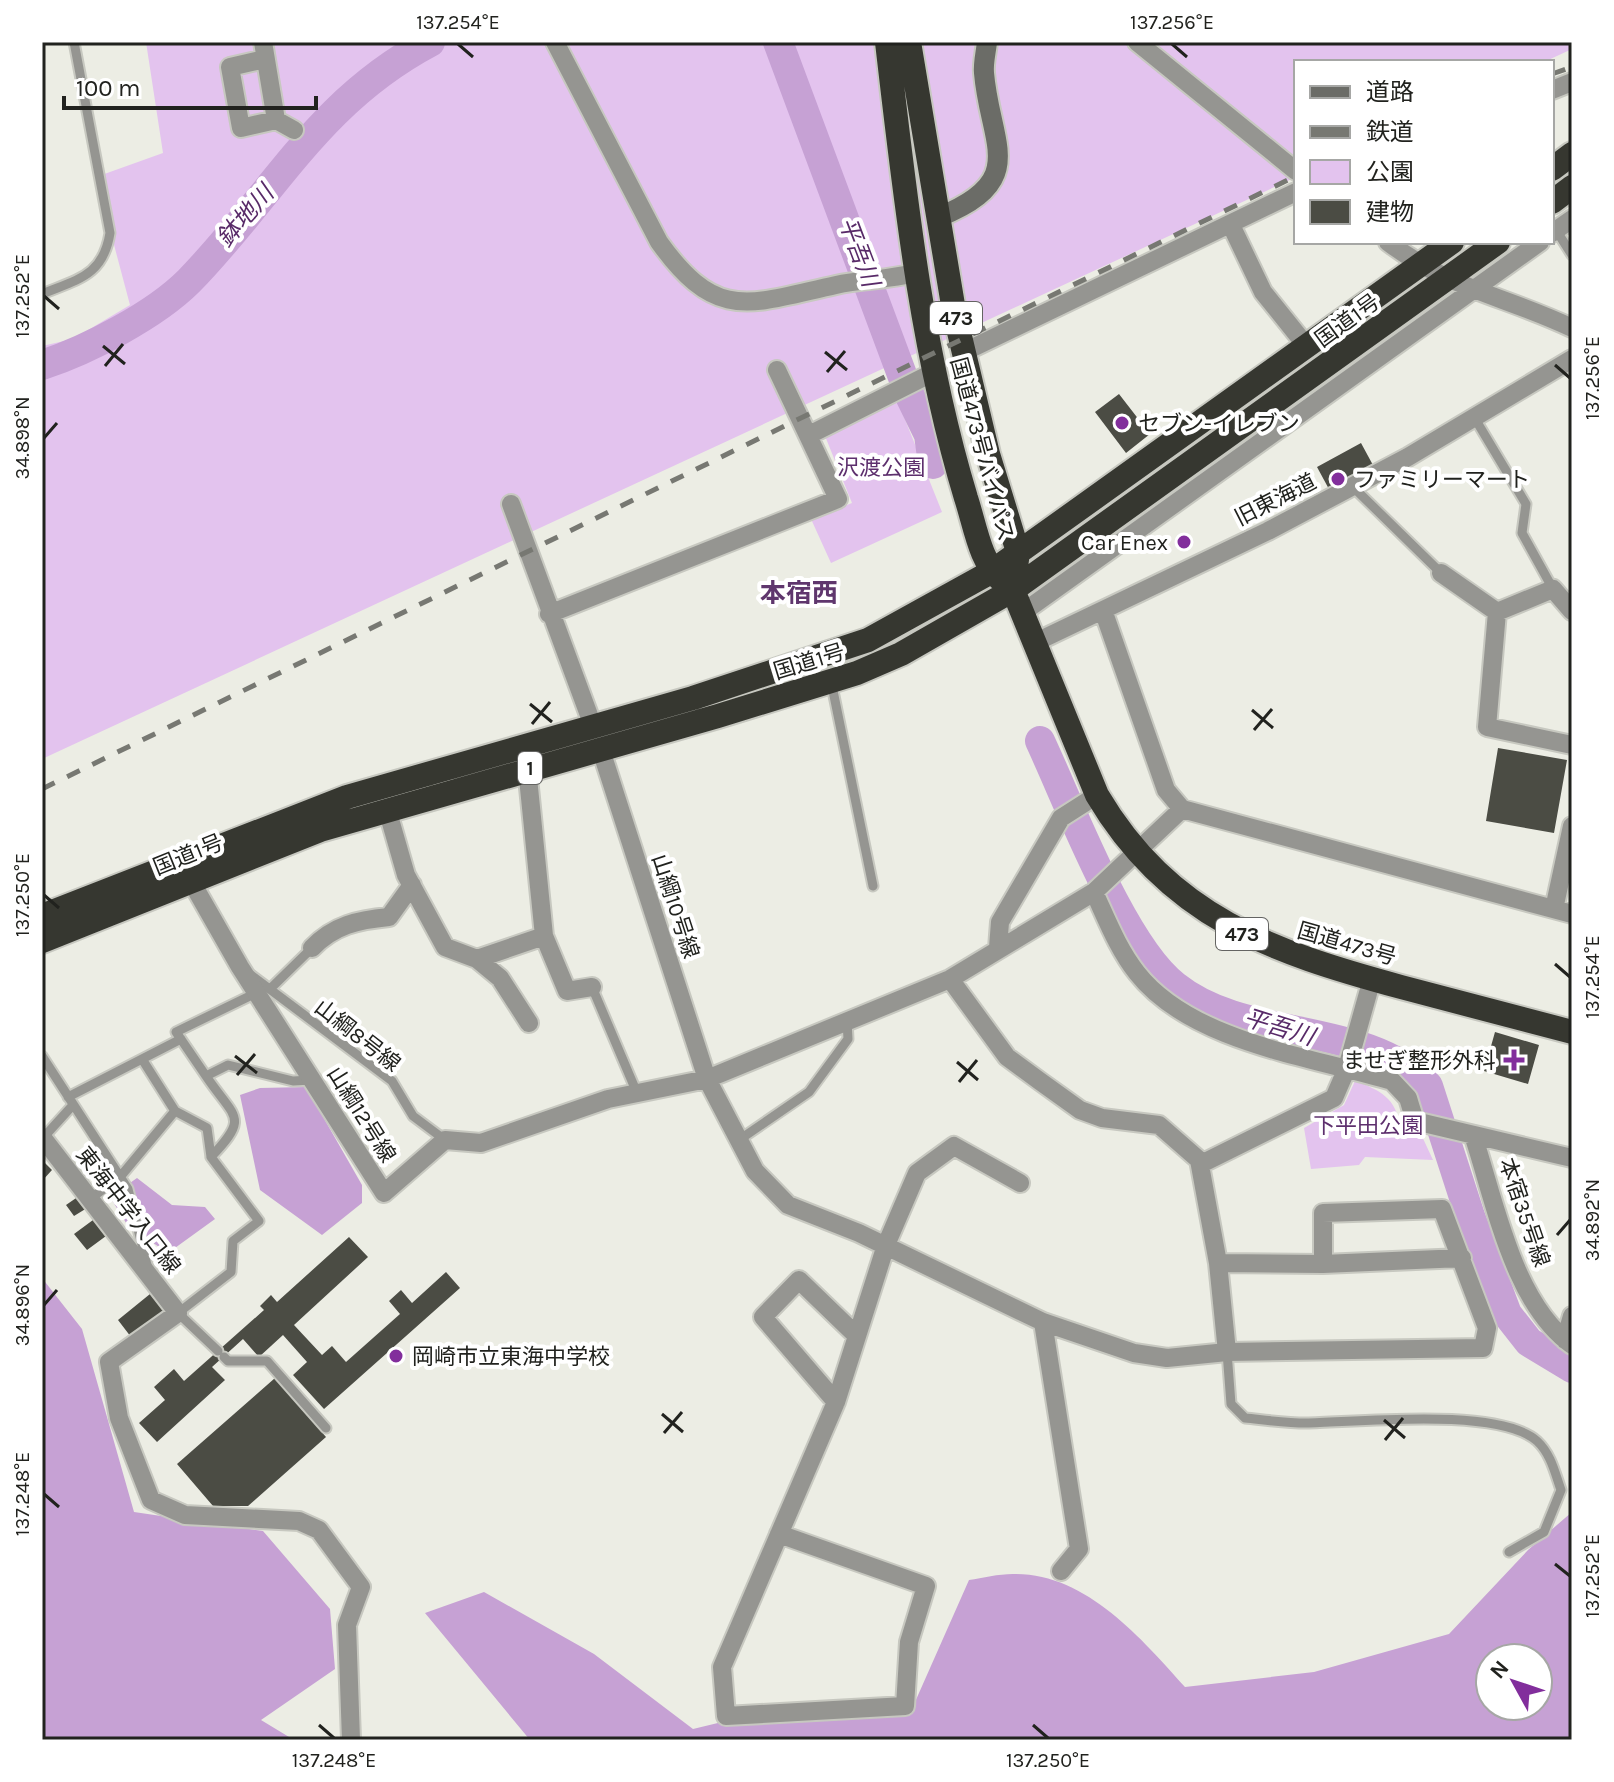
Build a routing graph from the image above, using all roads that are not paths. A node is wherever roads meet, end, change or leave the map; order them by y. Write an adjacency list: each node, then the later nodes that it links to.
1 (74, 42): 29 (lane)
2 (555, 42): 26 (street)
3 (887, 42): 26 (highway, 国道473号バイパス / 473)
4 (909, 42): 16 (highway, 国道473号バイパス / 473)
5 (987, 42): 16 (street)
6 (1137, 42): 12 (street)
7 (264, 50): 8 (street); 8 (street)
8 (276, 120): 9 (street)
9 (294, 130)
10 (1572, 154): 11 (highway)
11 (1554, 168)
12 (1294, 169)
13 (1572, 187): 15 (highway)
14 (1294, 193): 18 (street)
15 (1554, 200)
16 (939, 217): 32 (highway, 国道473号バイパス / 473)
17 (1572, 219): 19 (street)
18 (1231, 225): 31 (street); 32 (street)
19 (1554, 232): 24 (lane)
20 (1391, 244): 25 (street)
21 (1449, 244): 25 (highway, 国道1号 / 1)
22 (1495, 244): 27 (highway, 国道1号 / 1)
23 (1537, 244): 28 (street)
24 (1572, 255)
25 (1419, 266): 27 (street); 31 (highway, 国道1号 / 1)
26 (904, 276): 35 (highway, 国道473号バイパス / 473)
27 (1446, 280): 28 (street); 36 (highway, 国道1号 / 1)
28 (1474, 290): 30 (street); 39 (street)
29 (42, 294)
30 (1572, 328)
31 (1308, 348): 44 (highway, 国道1号 / 1)
32 (964, 352): 44 (highway, 国道473号バイパス / 473)
33 (1572, 359): 37 (street, 旧東海道)
34 (777, 370): 38 (street)
35 (929, 375): 38 (street); 45 (highway, 国道473号バイパス / 473)
36 (1275, 404): 39 (street); 42 (highway, 国道1号 / 1)
37 (1474, 417): 40 (street, 旧東海道); 47 (lane)
38 (809, 435): 53 (street)
39 (1272, 435): 43 (street)
40 (1352, 486): 46 (lane); 49 (street, 旧東海道)
41 (511, 504): 53 (street, 山綱10号線)
42 (1111, 521): 43 (street); 48 (highway, 国道1号 / 1)
43 (1144, 526): 52 (street)
44 (1018, 552): 45 (highway, 国道1号 / 1); 48 (highway, 国道473号バイパス / 473)
45 (991, 572): 48 (highway, 国道473号バイパス / 473); 56 (highway, 国道1号 / 1)
46 (1441, 573): 51 (street)
47 (1553, 589): 50 (street); 51 (street)
48 (1013, 590): 52 (highway, 国道473号 / 473); 55 (highway, 国道1号 / 1)
49 (1103, 610): 54 (street, 旧東海道); 61 (street)
50 (1572, 611)
51 (1497, 612): 57 (street)
52 (1022, 613): 54 (highway, 国道473号 / 473)
53 (549, 614): 56 (street, 山綱10号線)
54 (1034, 643): 59 (highway, 国道473号 / 473)
55 (831, 681): 56 (highway, 国道1号 / 1); 66 (lane)
56 (596, 737): 58 (highway, 国道1号 / 1); 69 (highway, 国道1号 / 1); 87 (street, 山綱10号線)
57 (1572, 745)
58 (527, 768): 60 (highway, 国道1号 / 1); 70 (street)
59 (1097, 795): 63 (highway, 国道473号 / 473); 73 (street)
60 (387, 809): 64 (highway, 国道1号 / 1); 65 (street)
61 (1182, 809): 63 (street); 68 (street)
62 (1572, 826): 68 (street)
63 (1134, 851): 67 (street); 76 (highway, 国道473号 / 473)
64 (191, 881): 71 (highway, 国道1号 / 1); 78 (street, 山綱12号線)
65 (412, 885): 72 (street); 74 (street)
66 (873, 886)
67 (1094, 892): 73 (street); 85 (street)
68 (1563, 911)
69 (42, 916)
70 (544, 936): 74 (street); 77 (street)
71 (42, 941)
72 (312, 948): 78 (lane)
73 (998, 948): 75 (street)
74 (477, 959): 80 (street)
75 (950, 979): 79 (street); 98 (street)
76 (1372, 979): 81 (highway, 国道473号 / 473); 85 (street)
77 (592, 987): 89 (lane)
78 (264, 991): 82 (lane); 88 (street, 山綱12号線); 94 (lane, 山綱8号線)
79 (847, 1019): 87 (street); 95 (lane)
80 (529, 1023)
81 (1572, 1032)
82 (181, 1039): 84 (lane); 86 (lane)
83 (42, 1056): 90 (lane)
84 (142, 1059): 90 (lane); 91 (lane)
85 (1347, 1068): 92 (street); 98 (street)
86 (206, 1076): 88 (lane); 96 (lane)
87 (707, 1079): 89 (street); 95 (street, 山綱10号線)
88 (312, 1080): 94 (street, 山綱12号線)
89 (637, 1093): 94 (street)
90 (71, 1101): 93 (lane); 99 (lane)
91 (175, 1111): 96 (lane); 99 (lane)
92 (1467, 1133): 97 (street); 111 (street, 本宿35号線)
93 (42, 1138): 101 (street, 東海中学入口線)
94 (445, 1140)
95 (739, 1140): 102 (street, 山綱10号線)
96 (211, 1157): 107 (lane)
97 (1572, 1158)
98 (1201, 1164): 104 (street)
99 (120, 1177): 101 (lane); 106 (lane)
100 (1020, 1183): 102 (street)
101 (91, 1198): 106 (street, 東海中学入口線)
102 (886, 1245): 109 (street); 110 (street)
103 (1462, 1258): 105 (street); 105 (street); 112 (street)
104 (1218, 1263): 105 (street); 112 (street)
105 (1323, 1264)
106 (150, 1275): 107 (street, 東海中学入口線)
107 (178, 1313): 114 (lane); 118 (street)
108 (1572, 1316): 111 (street)
109 (1043, 1322): 112 (street); 117 (street)
110 (857, 1336): 113 (street); 113 (street)
111 (1569, 1343)
112 (1227, 1352): 116 (lane)
113 (836, 1402): 115 (street)
114 (326, 1428)
115 (779, 1534): 115 (street)
116 (1509, 1552)
117 (1061, 1571)
118 (351, 1740)

